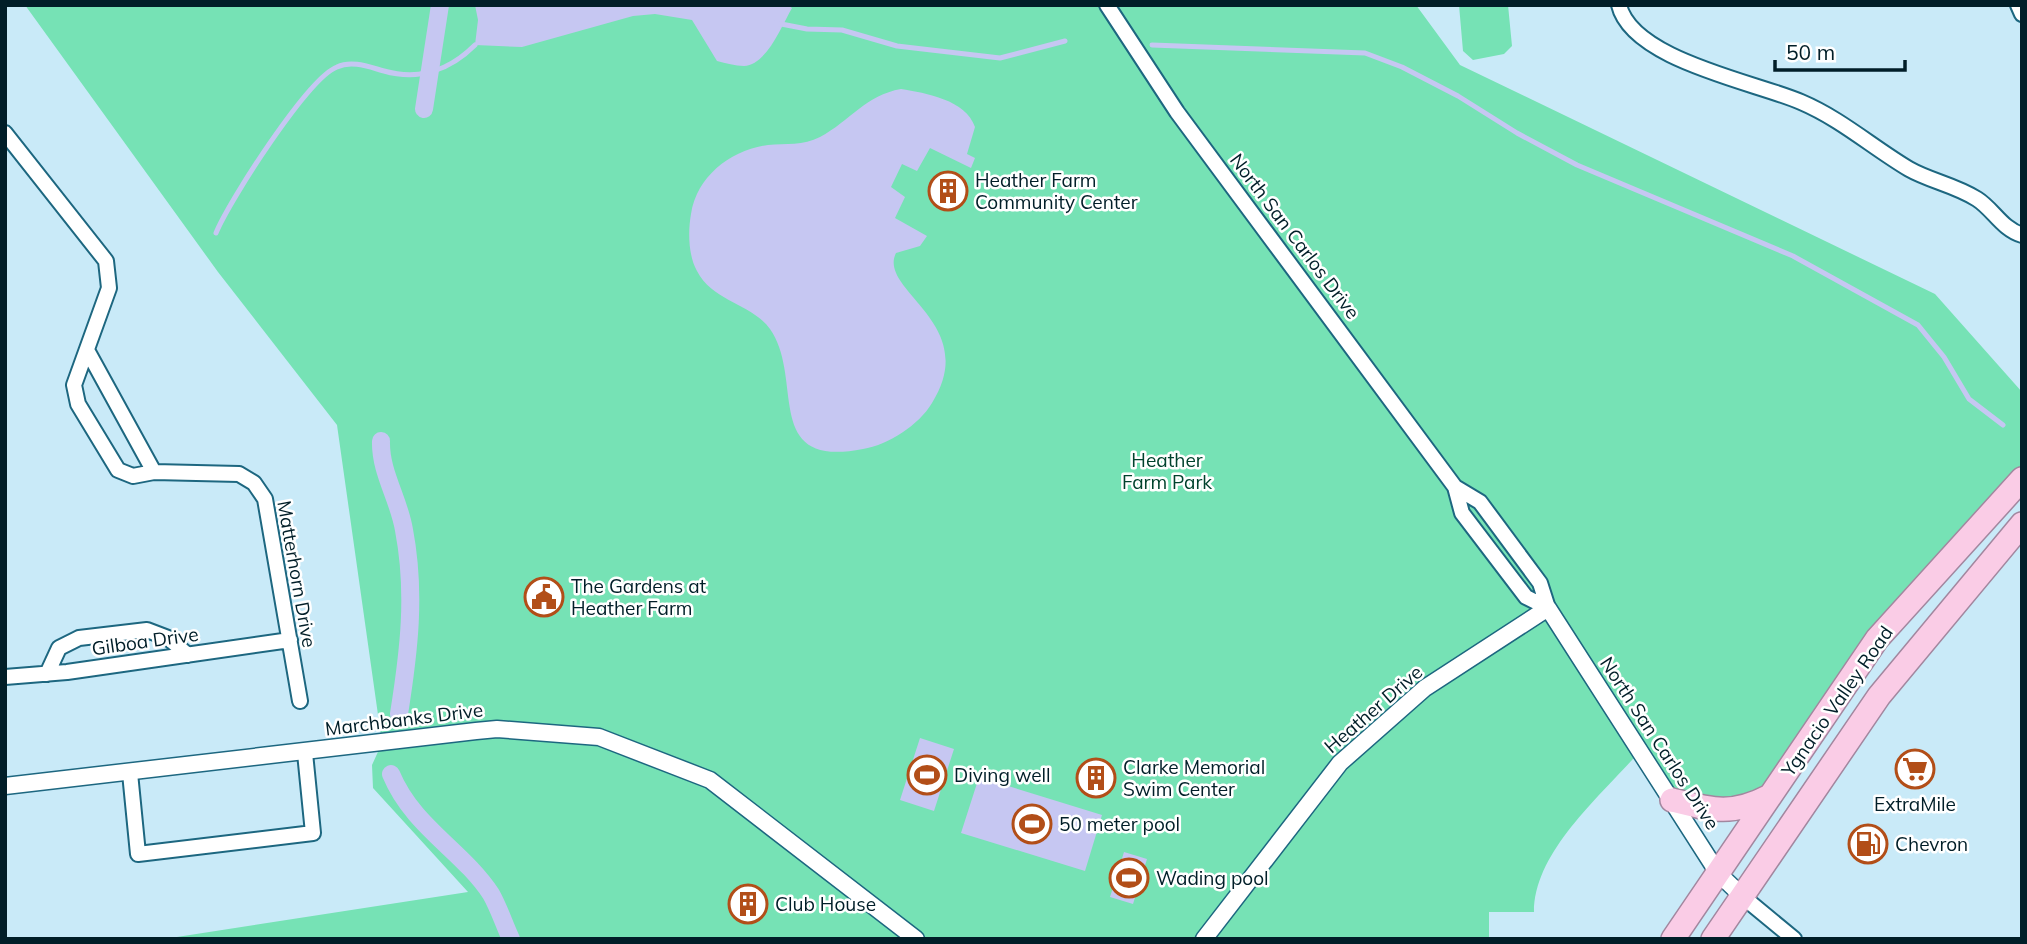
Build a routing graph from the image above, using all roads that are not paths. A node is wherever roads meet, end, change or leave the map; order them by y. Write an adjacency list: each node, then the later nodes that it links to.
1 (1107, 5): 10 (street, North San Carlos Drive)
2 (1619, 5): 6 (street)
3 (2018, 5): 4 (street)
4 (2022, 13)
5 (5, 133): 7 (street, Matterhorn Drive)
6 (2022, 234)
7 (87, 350): 8 (street); 8 (street, Matterhorn Drive)
8 (154, 472): 15 (street, Matterhorn Drive)
9 (2022, 479): 11 (highway, Ygnacio Valley Road)
10 (1455, 487): 14 (street, North San Carlos Drive); 14 (street, North San Carlos Drive)
11 (2006, 496): 13 (highway); 23 (highway, Ygnacio Valley Road)
12 (2022, 524): 13 (highway, Ygnacio Valley Road)
13 (1959, 597): 26 (highway, Ygnacio Valley Road)
14 (1548, 608): 24 (street, North San Carlos Drive); 28 (street, Heather Drive)
15 (290, 640): 16 (street, Gilboa Drive); 19 (street, Matterhorn Drive)
16 (188, 655): 17 (street, Gilboa Drive); 17 (street)
17 (47, 674): 18 (street, Gilboa Drive)
18 (5, 677)
19 (300, 701)
20 (305, 753): 21 (street, Marchbanks Drive); 21 (street); 27 (street, Marchbanks Drive)
21 (130, 773): 22 (street, Marchbanks Drive)
22 (5, 786)
23 (1770, 796): 24 (highway); 25 (highway, Ygnacio Valley Road)
24 (1672, 800): 25 (street, North San Carlos Drive)
25 (1718, 873): 26 (street, North San Carlos Drive); 29 (highway, Ygnacio Valley Road)
26 (1742, 896): 30 (highway, Ygnacio Valley Road); 31 (street)
27 (916, 939)
28 (1204, 939)
29 (1673, 939)
30 (1713, 939)
31 (1794, 939)

